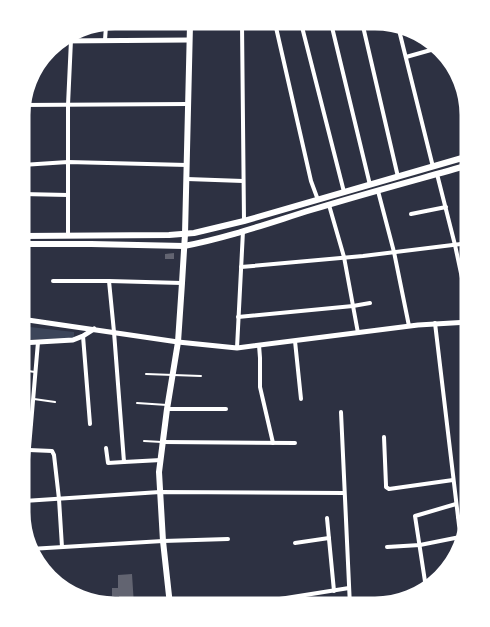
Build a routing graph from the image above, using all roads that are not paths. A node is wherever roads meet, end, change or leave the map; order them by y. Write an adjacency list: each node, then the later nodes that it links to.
1 (190, 28): 11 (main road)
2 (242, 28): 26 (street)
3 (276, 28): 32 (street)
4 (302, 28): 29 (street)
5 (332, 28): 27 (street)
6 (363, 28): 24 (street)
7 (106, 29): 10 (street)
8 (399, 32): 13 (street)
9 (71, 40): 10 (street); 16 (street)
10 (105, 40): 11 (street)
11 (189, 40): 14 (main road)
12 (433, 50): 13 (street)
13 (406, 57): 21 (street)
14 (188, 104): 16 (street); 20 (main road)
15 (29, 105): 16 (street)
16 (68, 105): 18 (street)
17 (462, 158): 21 (main road)
18 (68, 162): 19 (street); 20 (street); 31 (street)
19 (28, 165)
20 (187, 165): 25 (main road)
21 (433, 167): 24 (main road)
22 (462, 167): 23 (main road)
23 (437, 174): 28 (main road); 34 (street)
24 (398, 177): 27 (main road)
25 (186, 179): 26 (street); 38 (main road)
26 (244, 182): 36 (street)
27 (370, 185): 29 (main road)
28 (378, 191): 33 (main road); 45 (street)
29 (344, 192): 32 (main road)
30 (28, 194): 31 (street)
31 (68, 195): 40 (street)
32 (318, 200): 36 (main road)
33 (329, 205): 37 (main road); 46 (street)
34 (446, 207): 35 (street); 43 (street)
35 (411, 214)
36 (244, 221): 38 (main road)
37 (243, 231): 44 (main road); 47 (street)
38 (185, 234): 40 (main road); 44 (main road)
39 (28, 236): 40 (main road)
40 (68, 236)
41 (28, 244): 44 (main road)
42 (462, 244): 43 (street)
43 (456, 245): 45 (street); 48 (street)
44 (184, 246): 51 (main road)
45 (394, 252): 46 (street); 58 (street)
46 (344, 257): 47 (street); 53 (street)
47 (241, 267): 54 (street)
48 (462, 275)
49 (52, 281): 50 (street)
50 (110, 281): 51 (street); 60 (street)
51 (182, 283): 65 (main road)
52 (370, 303): 53 (street)
53 (353, 306): 54 (street); 61 (street)
54 (238, 317): 68 (street)
55 (28, 320): 59 (street)
56 (462, 322): 57 (street)
57 (435, 323): 58 (street); 93 (street)
58 (410, 326): 61 (street)
59 (94, 329): 60 (street); 62 (street)
60 (114, 332): 65 (street); 92 (street)
61 (358, 333): 63 (street)
62 (83, 336): 64 (street); 83 (street)
63 (294, 341): 67 (street); 75 (street)
64 (38, 342): 66 (street); 70 (street)
65 (178, 342): 68 (street); 72 (main road)
66 (28, 343)
67 (259, 345): 68 (street); 87 (street)
68 (236, 348)
69 (28, 371): 70 (lane)
70 (35, 372): 74 (street)
71 (146, 374): 72 (lane)
72 (173, 376): 73 (lane); 78 (main road)
73 (200, 376)
74 (33, 399): 76 (lane); 82 (street)
75 (301, 399)
76 (55, 402)
77 (137, 403): 78 (lane)
78 (168, 407): 79 (street); 86 (main road)
79 (226, 409)
80 (340, 412): 95 (street)
81 (28, 424): 82 (street)
82 (31, 424): 90 (street)
83 (90, 424)
84 (384, 437): 93 (street)
85 (144, 441): 86 (lane)
86 (163, 442): 87 (street); 91 (main road)
87 (273, 443): 88 (street)
88 (295, 443)
89 (106, 448): 92 (street)
90 (28, 450): 96 (street)
91 (161, 460): 92 (street); 94 (main road)
92 (124, 462)
93 (454, 480): 98 (street)
94 (160, 492): 95 (street); 96 (street); 106 (main road)
95 (344, 493): 113 (street)
96 (59, 499): 97 (street); 109 (street)
97 (28, 501)
98 (456, 504): 99 (street); 108 (street)
99 (458, 517): 100 (street); 102 (street)
100 (462, 517)
101 (327, 518): 103 (street)
102 (460, 530)
103 (329, 538): 107 (street); 114 (street)
104 (228, 539): 106 (street)
105 (457, 540): 108 (street)
106 (163, 541): 109 (street); 115 (main road)
107 (295, 543)
108 (420, 545): 110 (street); 112 (street)
109 (62, 547): 111 (street)
110 (386, 547)
111 (36, 548)
112 (425, 582)
113 (349, 588): 114 (street); 117 (street)
114 (334, 591): 116 (street)
115 (169, 599)
116 (282, 599)
117 (350, 599)

